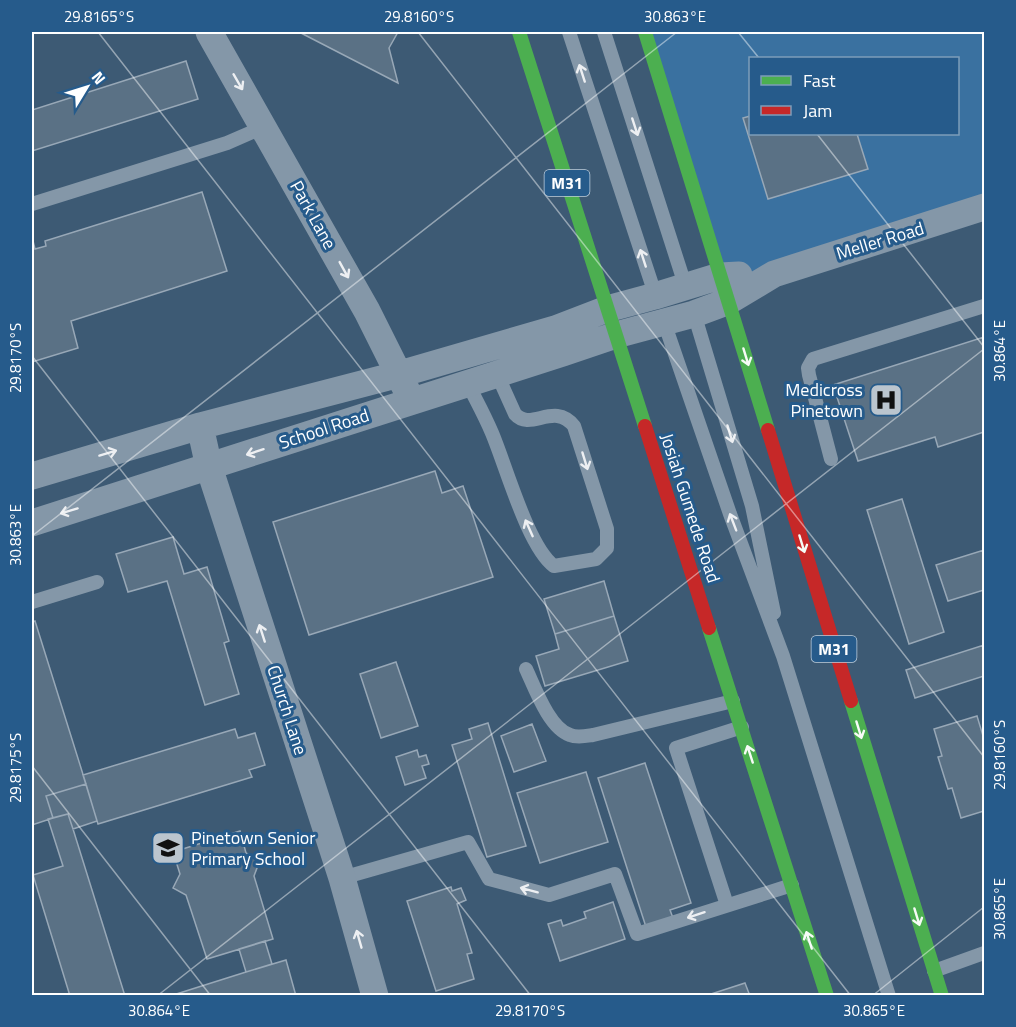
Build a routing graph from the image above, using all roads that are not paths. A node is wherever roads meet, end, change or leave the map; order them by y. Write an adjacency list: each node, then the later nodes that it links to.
1 (209, 32): 6 (street, Park Lane, one-way to 6)
2 (519, 32): 15 (main road, Josiah Gumede Road / M31)
3 (569, 32): 12 (lane, one-way to 3)
4 (604, 32): 11 (lane, one-way to 11)
5 (645, 32): 10 (main road, M31)
6 (264, 127): 7 (lane); 19 (street, Park Lane, one-way to 19)
7 (32, 204)
8 (984, 207): 9 (street, Meller Road)
9 (774, 274): 10 (street, Meller Road); 13 (street, Meller Road)
10 (720, 276): 11 (street, Meller Road); 13 (main road, M31)
11 (686, 287): 12 (street, Meller Road); 16 (lane)
12 (655, 296): 15 (street, School Road); 17 (lane)
13 (729, 301): 16 (street, Meller Road); 38 (main road, M31, one-way to 38)
14 (984, 306): 24 (lane)
15 (607, 309): 18 (main road, Josiah Gumede Road / M31); 19 (street, School Road)
16 (694, 314): 17 (street, Meller Road); 30 (lane, one-way to 30)
17 (664, 322): 18 (street, School Road); 30 (lane, one-way to 17)
18 (615, 334): 20 (street, School Road); 32 (main road, Josiah Gumede Road / M31)
19 (400, 374): 22 (street, Park Lane); 23 (street, School Road)
20 (497, 374): 21 (street, School Road); 21 (lane, one-way to 21)
21 (468, 384): 22 (street, School Road)
22 (411, 401): 25 (street, School Road, one-way to 25)
23 (200, 426): 25 (street, Church Lane); 26 (street, School Road, one-way to 23)
24 (831, 459)
25 (209, 467): 27 (street, School Road, one-way to 27); 34 (street, Church Lane, one-way to 25)
26 (32, 476)
27 (32, 522)
28 (98, 582): 29 (lane)
29 (32, 602)
30 (783, 656): 41 (lane)
31 (526, 669): 32 (lane)
32 (733, 701): 33 (main road, Josiah Gumede Road / M31)
33 (742, 728): 35 (main road, Josiah Gumede Road / M31, one-way to 33); 36 (lane)
34 (342, 879): 36 (lane, one-way to 34); 39 (street, Church Lane, one-way to 34)
35 (792, 885): 36 (lane); 40 (main road, Josiah Gumede Road / M31, one-way to 35)
36 (727, 905)
37 (984, 953): 38 (lane)
38 (934, 970): 42 (main road, M31)
39 (375, 996)
40 (827, 996)
41 (889, 996)
42 (942, 996)

